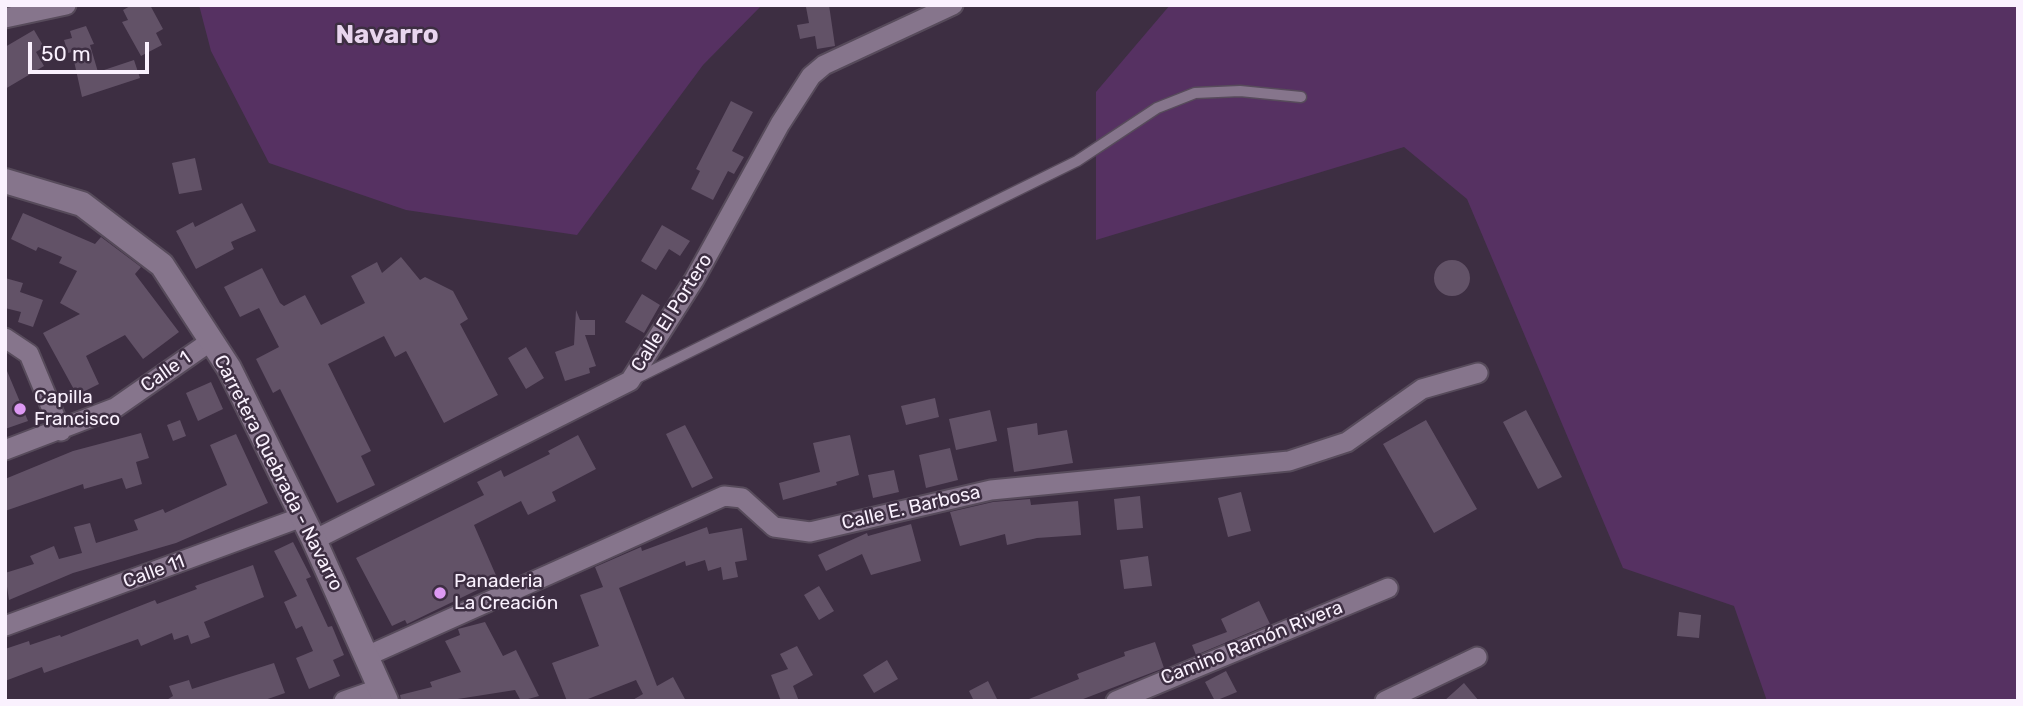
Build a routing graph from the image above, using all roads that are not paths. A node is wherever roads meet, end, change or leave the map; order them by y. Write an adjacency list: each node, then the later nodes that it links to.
1 (66, 5): 3 (street)
2 (953, 5): 9 (street, Calle El Portero)
3 (5, 18)
4 (1301, 97): 9 (lane)
5 (5, 181): 7 (street, Carretera Quebrada - Navarro)
6 (5, 338): 10 (street)
7 (211, 341): 10 (street, Calle 1); 12 (street, Carretera Quebrada - Navarro)
8 (1478, 373): 16 (street, Calle E. Barbosa)
9 (630, 381): 13 (street, Calle El Portero)
10 (61, 431): 11 (street, Calle 1)
11 (5, 450)
12 (302, 517): 13 (street, Carretera Quebrada - Navarro); 15 (street, Calle 11)
13 (314, 540): 16 (street, Carretera Quebrada - Navarro)
14 (1388, 588): 20 (street, Camino Ramón Rivera)
15 (5, 626)
16 (367, 656): 18 (street, Carretera Quebrada - Navarro)
17 (1477, 657): 21 (street)
18 (384, 694): 19 (street)
19 (344, 701)
20 (1116, 701)
21 (1385, 701)

